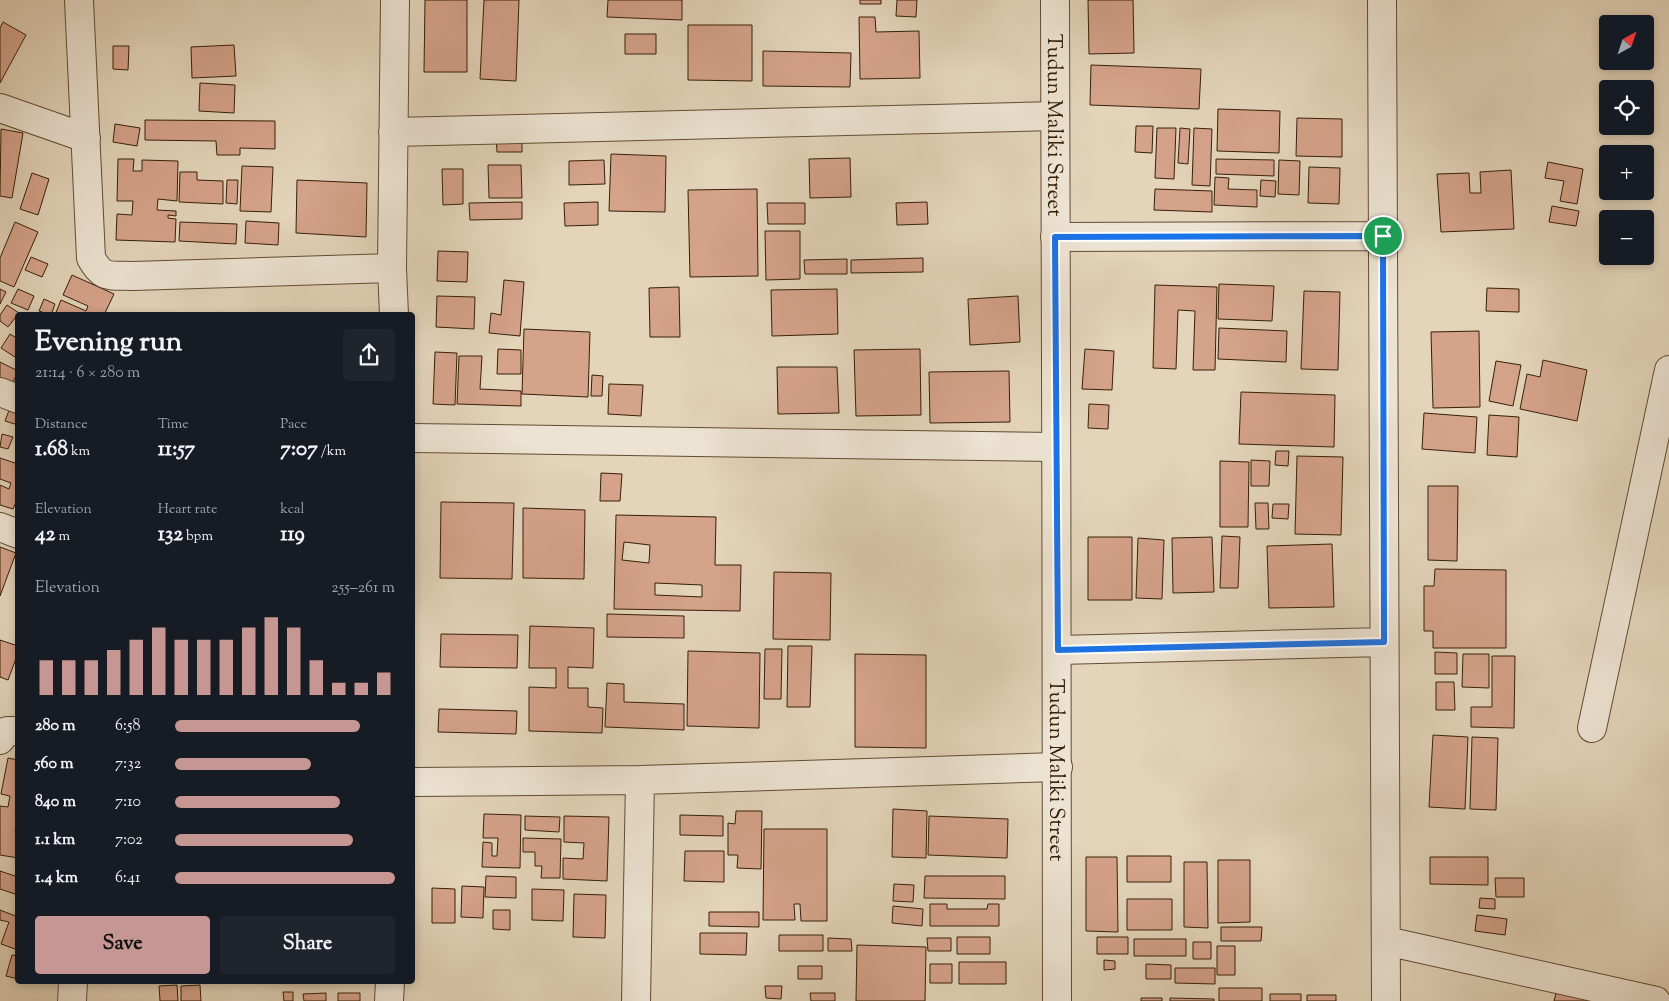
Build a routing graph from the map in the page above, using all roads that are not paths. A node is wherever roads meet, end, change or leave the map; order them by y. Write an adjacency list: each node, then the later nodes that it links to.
1 (80, 0): 8 (street)
2 (395, 0): 7 (street)
3 (1055, 0): 6 (street, Tudun Maliki Street)
4 (1382, 0): 9 (street)
5 (0, 108): 8 (street)
6 (1055, 116): 7 (street); 10 (street, Tudun Maliki Street)
7 (393, 132): 11 (street)
8 (86, 138): 11 (street)
9 (1383, 236): 10 (street); 20 (street)
10 (1055, 237): 17 (street, Tudun Maliki Street)
11 (392, 268): 12 (street)
12 (394, 312)
13 (1669, 370): 22 (street)
14 (0, 392): 15 (street)
15 (15, 398)
16 (415, 438): 17 (street)
17 (1055, 447): 21 (street, Tudun Maliki Street)
18 (0, 527): 19 (street)
19 (15, 533)
20 (1384, 642): 21 (street); 26 (street)
21 (1058, 650): 23 (street, Tudun Maliki Street)
22 (1592, 728)
23 (1058, 767): 24 (street); 32 (street, Tudun Maliki Street)
24 (640, 780): 25 (street); 31 (street)
25 (415, 782)
26 (1386, 942): 33 (street); 34 (street)
27 (73, 984): 29 (street)
28 (390, 984): 30 (street)
29 (72, 1001)
30 (389, 1001)
31 (636, 1001)
32 (1057, 1001)
33 (1386, 1001)
34 (1656, 1001)

